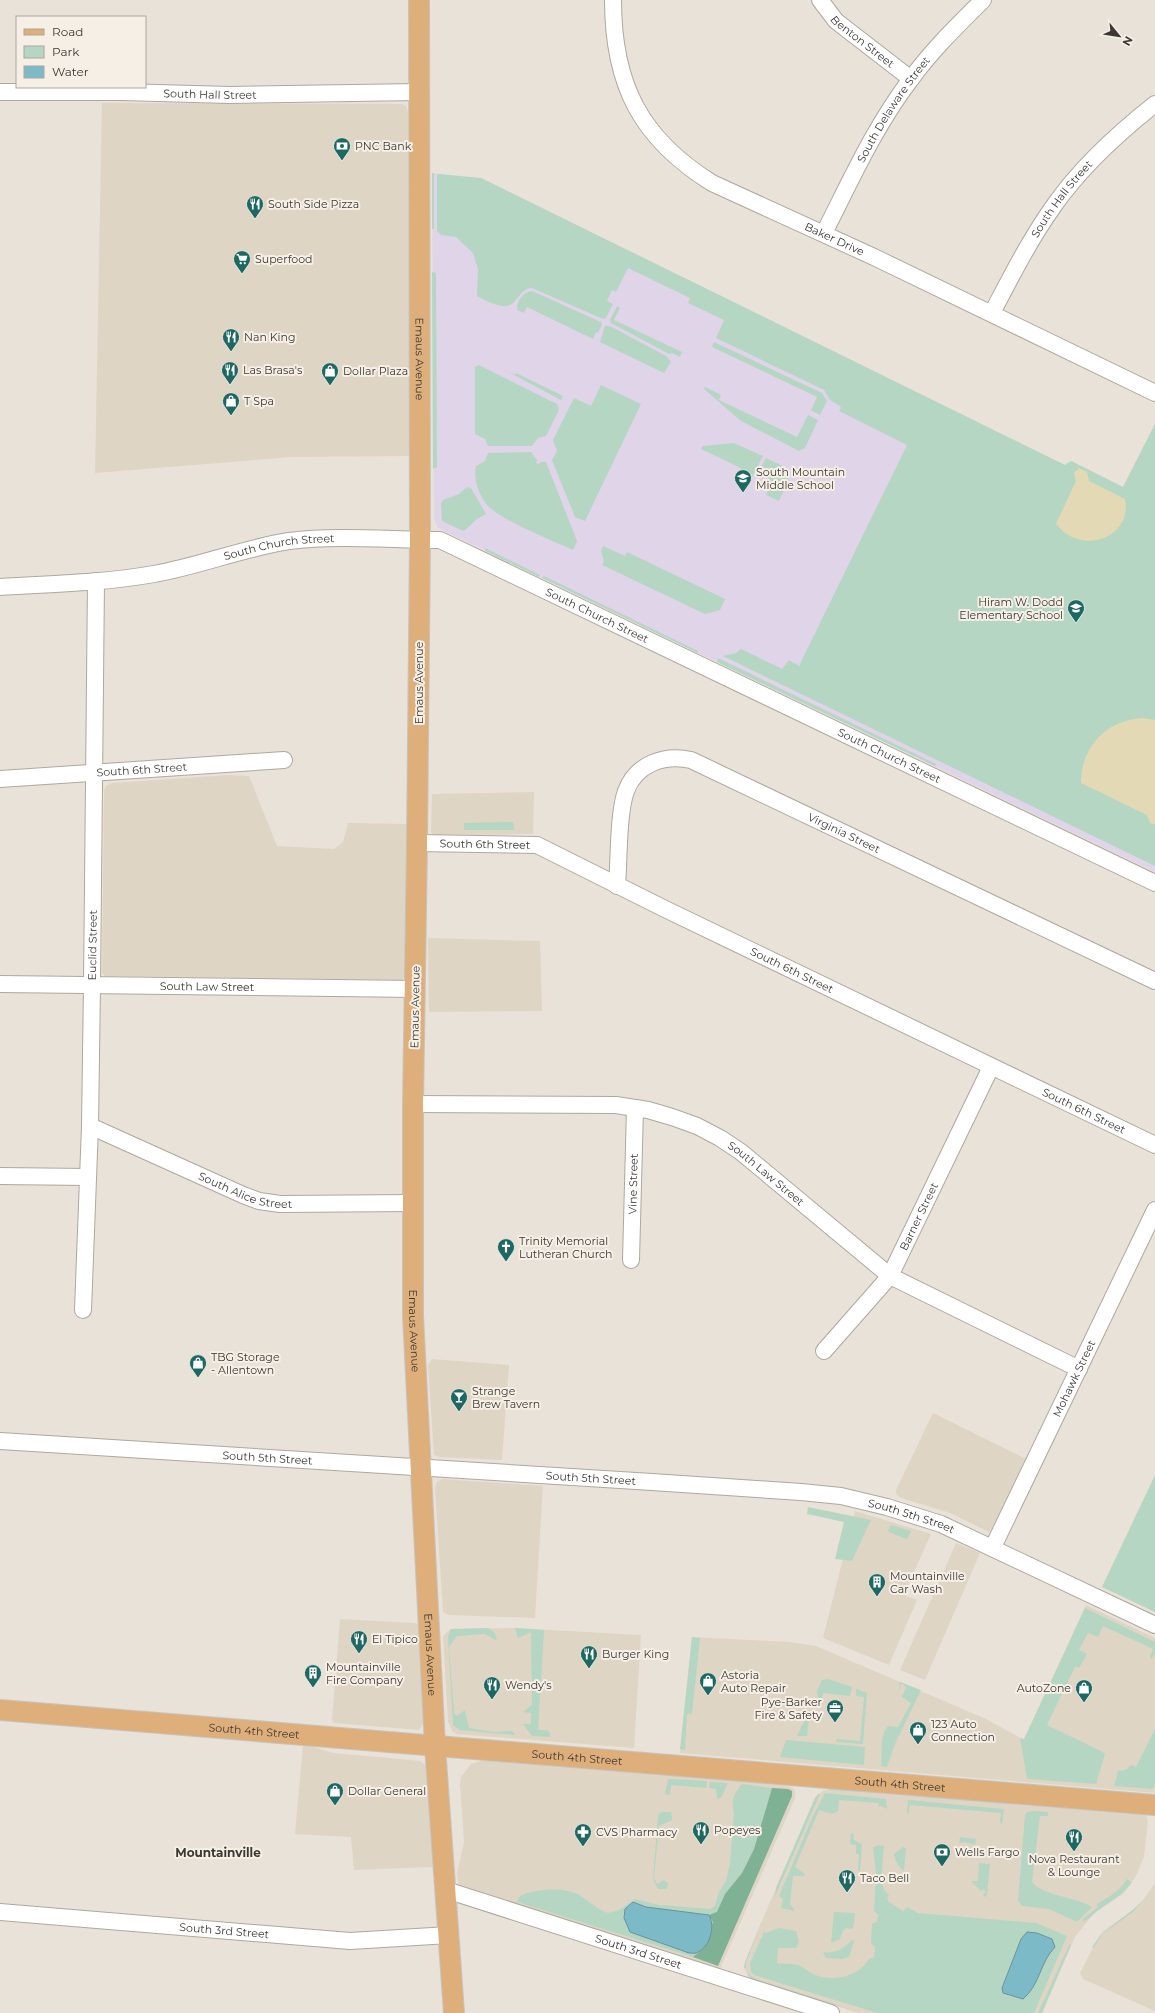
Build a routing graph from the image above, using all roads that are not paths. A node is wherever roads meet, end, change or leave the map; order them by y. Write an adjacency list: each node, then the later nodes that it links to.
1 (419, 0): 7 (main road, Emaus Avenue)
2 (612, 0): 9 (street, Baker Drive)
3 (820, 0): 5 (street, Benton Street)
4 (983, 0): 5 (street, South Delaware Street)
5 (911, 79): 9 (street, South Delaware Street)
6 (0, 92): 7 (street, South Hall Street)
7 (419, 92): 12 (main road, Emaus Avenue)
8 (1155, 104): 10 (street, South Hall Street)
9 (824, 233): 10 (street, Baker Drive)
10 (992, 313): 11 (street, Baker Drive)
11 (1155, 393)
12 (420, 540): 13 (street, South Church Street); 18 (main road, Emaus Avenue); 19 (street, South Church Street)
13 (96, 581): 14 (street, South Church Street); 16 (street, Euclid Street)
14 (0, 588)
15 (284, 760): 16 (street, South 6th Street)
16 (93, 772): 17 (street, South 6th Street); 23 (street, Euclid Street)
17 (0, 779)
18 (417, 844): 20 (street, South 6th Street); 24 (main road, Emaus Avenue)
19 (1155, 882)
20 (617, 886): 21 (street, Virginia Street); 25 (street, South 6th Street)
21 (1155, 981)
22 (0, 984): 23 (street, South Law Street)
23 (92, 985): 24 (street, South Law Street); 28 (street, Euclid Street)
24 (415, 989): 26 (main road, Emaus Avenue)
25 (991, 1067): 29 (street, South 6th Street); 35 (street, Barner Street)
26 (413, 1104): 27 (street, South Law Street); 32 (main road, Emaus Avenue)
27 (635, 1108): 34 (street, Vine Street); 35 (street, South Law Street)
28 (90, 1126): 31 (street, Euclid Street); 32 (street, South Alice Street)
29 (1155, 1145)
30 (0, 1176): 31 (street)
31 (88, 1177): 36 (street, Euclid Street)
32 (413, 1203): 40 (main road, Emaus Avenue)
33 (1155, 1210): 38 (street, Mohawk Street)
34 (631, 1260)
35 (890, 1276): 37 (street, Barner Street); 38 (street, South Law Street)
36 (83, 1310)
37 (824, 1351)
38 (1079, 1369): 41 (street, Mohawk Street)
39 (0, 1441): 40 (street, South 5th Street)
40 (421, 1468): 41 (street, South 5th Street); 44 (main road, Emaus Avenue)
41 (993, 1547): 42 (street, South 5th Street)
42 (1155, 1625)
43 (0, 1710): 44 (main road, South 4th Street)
44 (435, 1746): 45 (main road, South 4th Street); 46 (main road, Emaus Avenue)
45 (1155, 1805)
46 (446, 1890): 48 (main road, Emaus Avenue); 50 (street, South 3rd Street)
47 (0, 1912): 48 (street, South 3rd Street)
48 (449, 1935): 49 (main road, Emaus Avenue)
49 (454, 2013)
50 (832, 2013)

